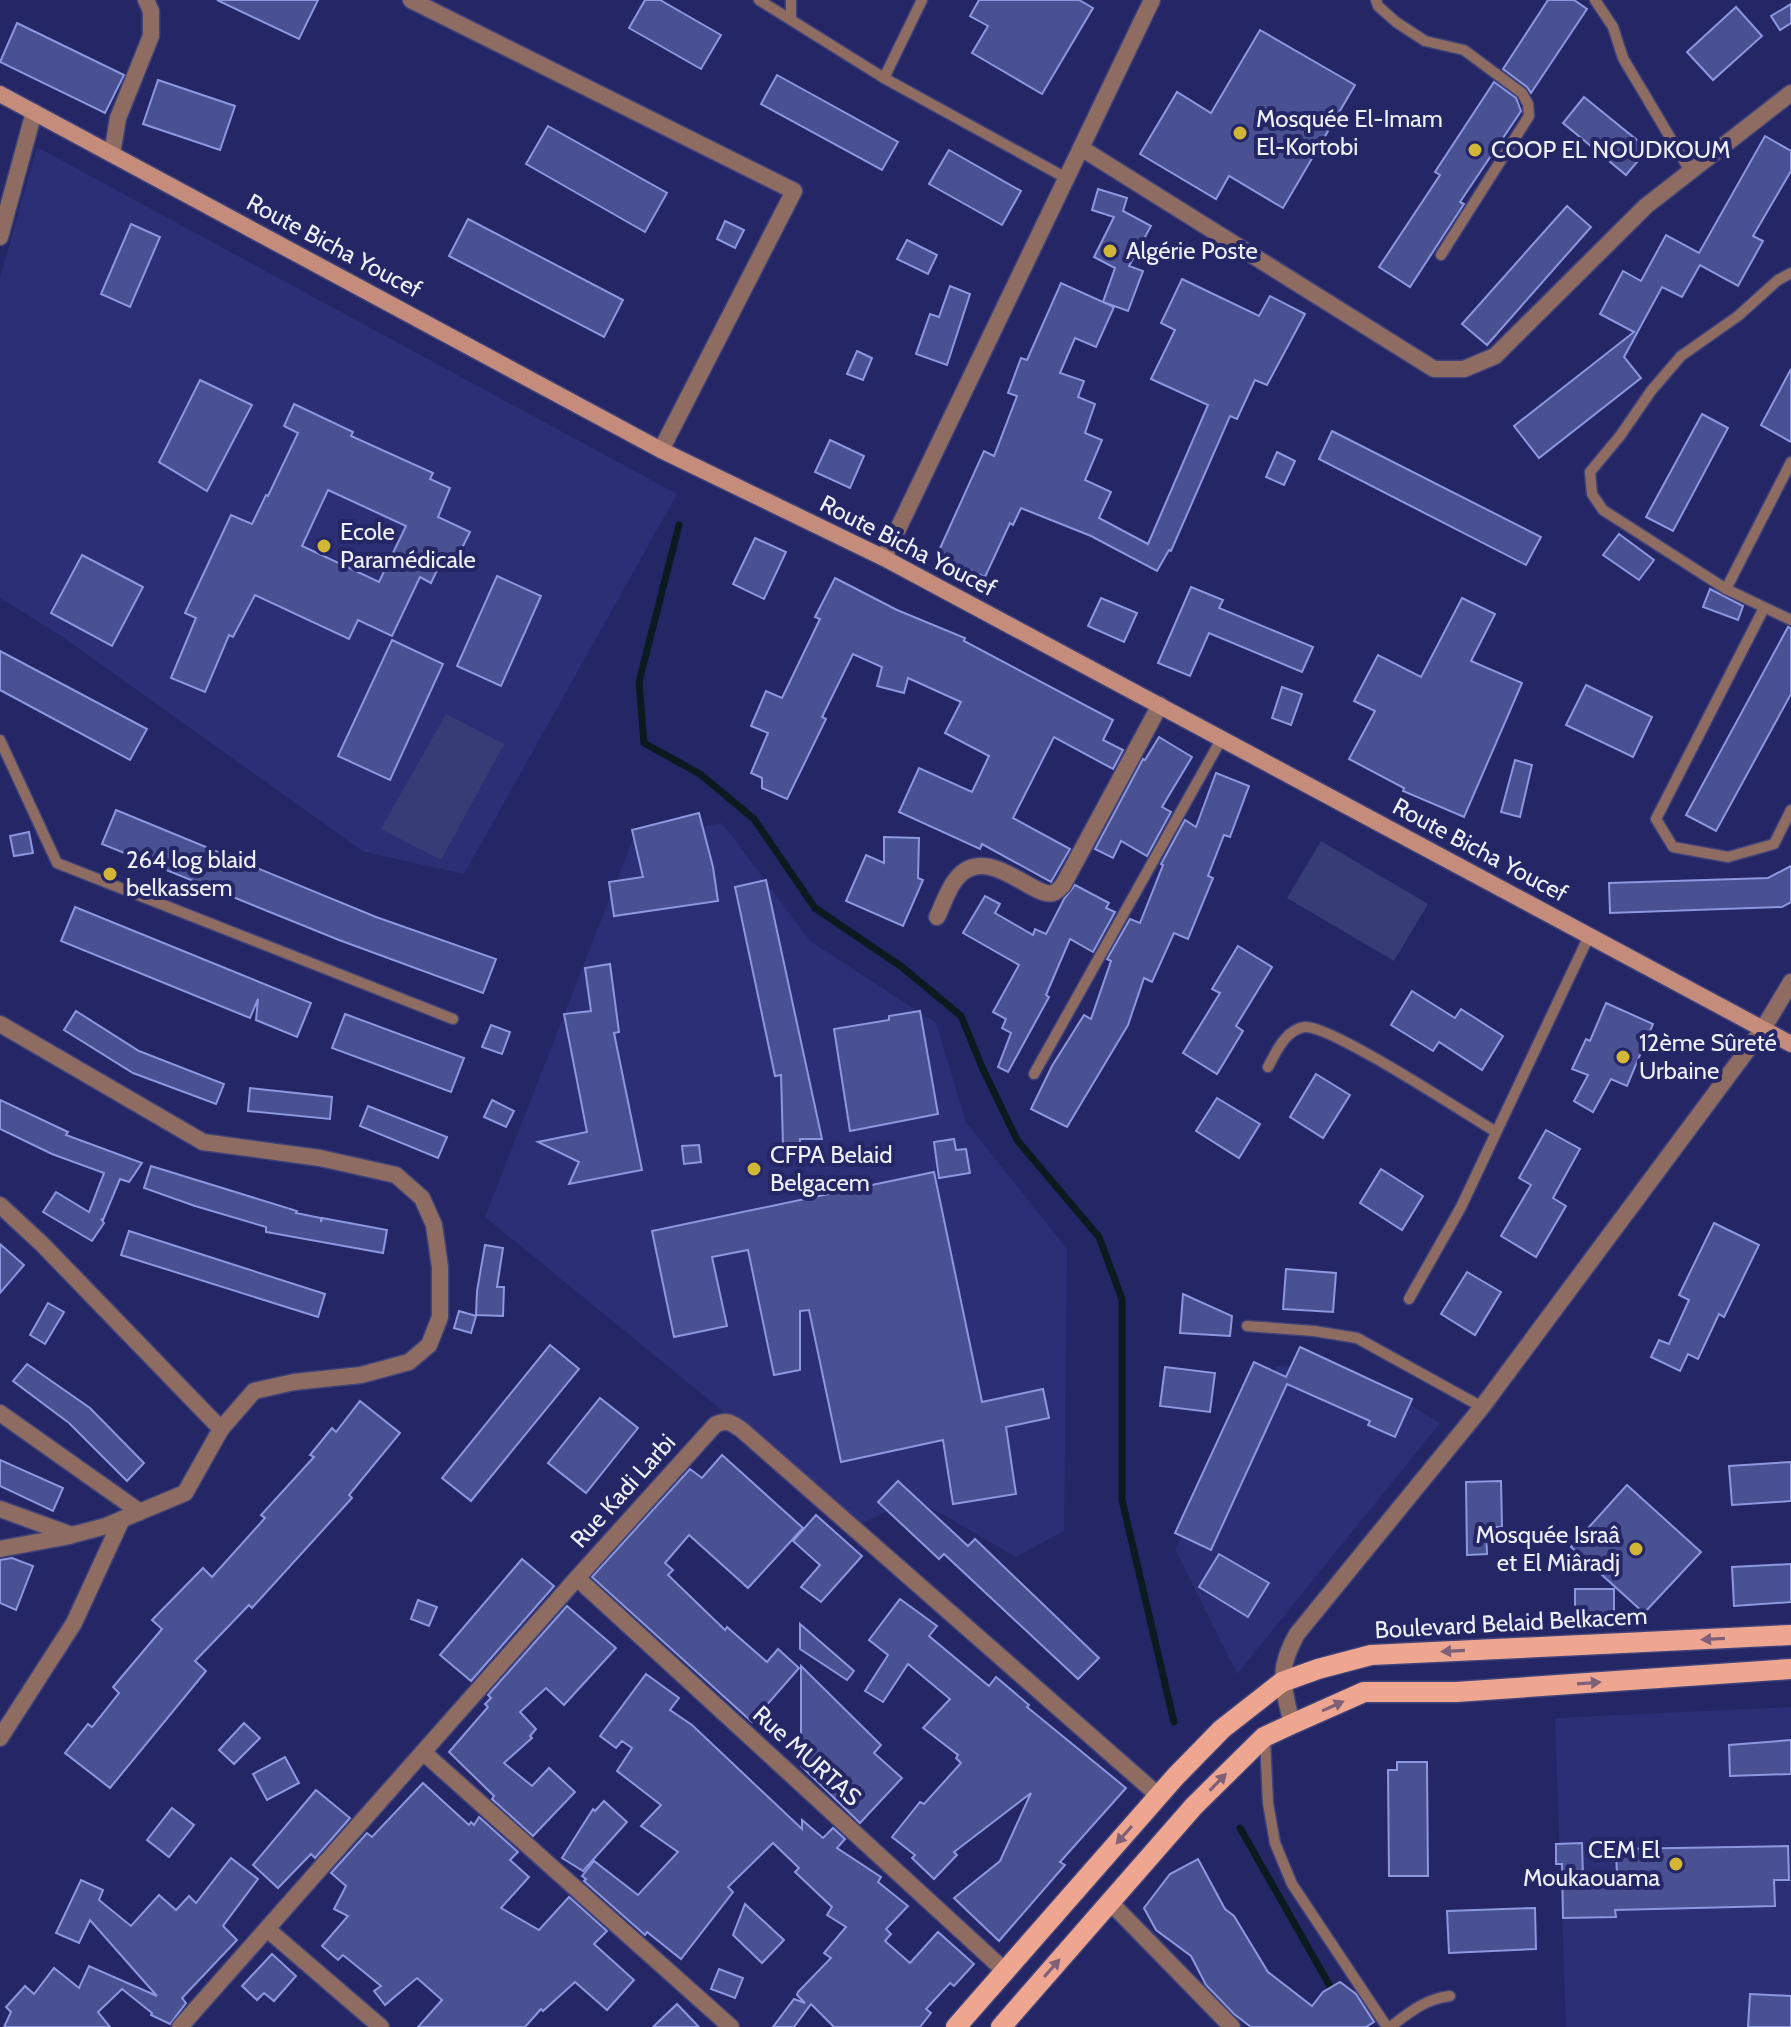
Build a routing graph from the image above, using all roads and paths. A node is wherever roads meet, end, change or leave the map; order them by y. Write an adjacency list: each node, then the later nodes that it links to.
1 (146, 0): 15 (street)
2 (411, 0): 21 (street)
3 (759, 0): 9 (lane)
4 (791, 0): 9 (lane)
5 (922, 0): 10 (lane)
6 (1152, 0): 14 (street)
7 (1376, 0): 19 (lane)
8 (1595, 0): 16 (lane)
9 (791, 18): 10 (lane)
10 (884, 78): 17 (lane)
11 (1791, 93): 16 (street)
12 (0, 94): 13 (main road, Route Bicha Youcef)
13 (34, 112): 15 (main road, Route Bicha Youcef); 18 (street)
14 (1081, 148): 16 (street); 17 (street)
15 (112, 154): 21 (main road, Route Bicha Youcef)
16 (1690, 171)
17 (1066, 178): 23 (street)
18 (0, 237)
19 (1441, 255)
20 (1791, 273): 24 (lane)
21 (661, 450): 23 (main road, Route Bicha Youcef)
22 (1791, 462): 24 (lane)
23 (884, 558): 27 (main road, Route Bicha Youcef)
24 (1726, 589): 25 (lane)
25 (1764, 608): 26 (lane); 30 (lane)
26 (1791, 620)
27 (1160, 705): 28 (main road, Route Bicha Youcef); 31 (street)
28 (1222, 738): 32 (main road, Route Bicha Youcef); 39 (lane)
29 (0, 740): 34 (lane)
30 (1791, 810)
31 (937, 917)
32 (1589, 936): 36 (main road, Route Bicha Youcef); 40 (lane)
33 (1791, 982): 36 (street)
34 (453, 1019)
35 (0, 1024): 46 (street)
36 (1763, 1029): 37 (main road, Route Bicha Youcef); 44 (street)
37 (1791, 1044)
38 (1268, 1067): 40 (lane)
39 (1034, 1074)
40 (1496, 1132): 42 (lane)
41 (0, 1205): 46 (street)
42 (1409, 1299)
43 (1247, 1326): 44 (lane)
44 (1482, 1407): 55 (street)
45 (0, 1413): 48 (street)
46 (221, 1429): 48 (street)
47 (0, 1509): 50 (street)
48 (140, 1512): 49 (street)
49 (122, 1519): 50 (street); 58 (street)
50 (72, 1535): 51 (street)
51 (0, 1549)
52 (577, 1578): 59 (street, Rue Kadi Larbi); 60 (street, Rue Kadi Larbi); 63 (street, Rue MURTAS)
53 (1791, 1635): 55 (main road, Boulevard Belaid Belkacem, one-way to 55)
54 (1791, 1669): 56 (main road, one-way to 54)
55 (1282, 1682): 56 (street); 60 (main road, Boulevard Belaid Belkacem)
56 (1292, 1724): 57 (main road)
57 (1264, 1737): 61 (main road, one-way to 57); 71 (lane)
58 (0, 1738)
59 (423, 1752): 62 (street, Rue Kadi Larbi); 67 (street)
60 (1159, 1796): 63 (main road, Boulevard Belaid Belkacem, one-way to 63)
61 (1110, 1902): 69 (main road, one-way to 61); 70 (street)
62 (267, 1929): 65 (street, Rue Kadi Larbi); 66 (street)
63 (1005, 1971): 68 (main road, Boulevard Belaid Belkacem)
64 (1450, 1996): 71 (lane)
65 (180, 2027)
66 (381, 2027)
67 (731, 2027)
68 (956, 2027)
69 (1001, 2027)
70 (1232, 2027)
71 (1389, 2027)

